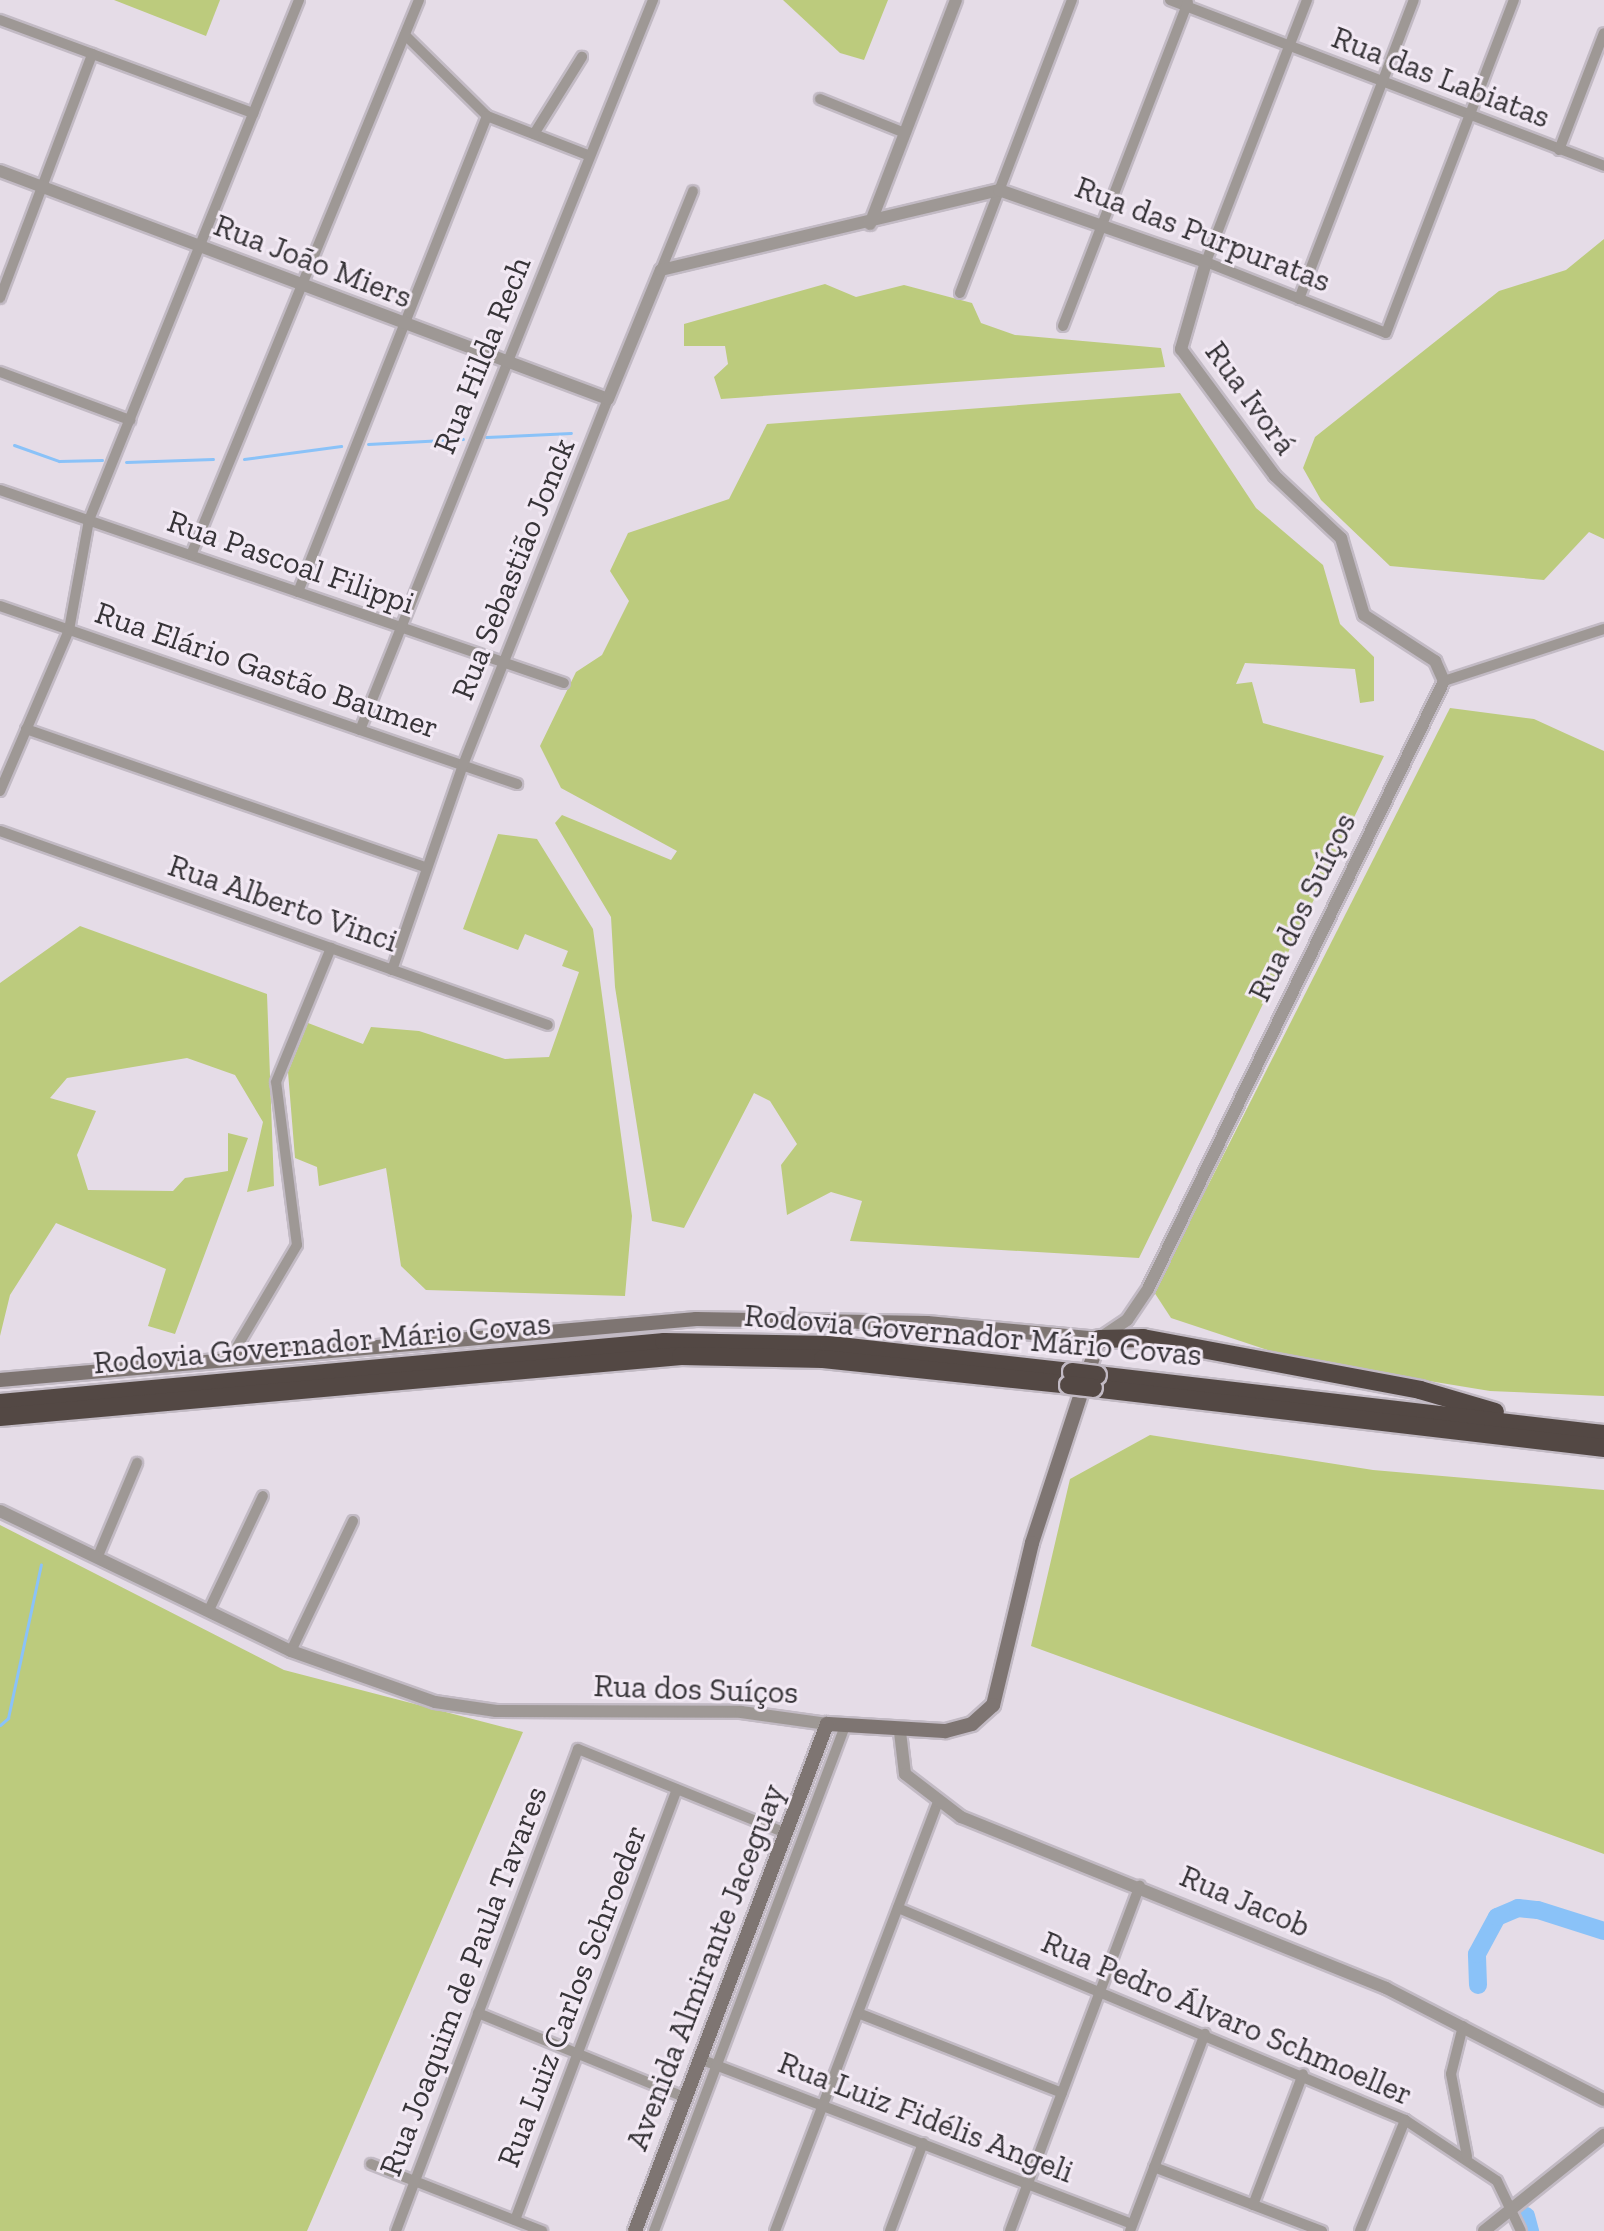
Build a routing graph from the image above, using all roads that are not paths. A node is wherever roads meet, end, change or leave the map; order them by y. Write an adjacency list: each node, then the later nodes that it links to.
1 (299, 0): 19 (street)
2 (419, 0): 13 (street)
3 (653, 0): 25 (street, Rua Hilda Rech)
4 (956, 0): 22 (street)
5 (1072, 0): 29 (street)
6 (1170, 0): 10 (street, Rua das Labiatas)
7 (1307, 0): 14 (street, Rua Ivorá)
8 (1414, 0): 17 (street)
9 (1514, 0): 21 (street)
10 (1187, 3): 14 (street, Rua das Labiatas); 31 (street)
11 (0, 20): 15 (street)
12 (1604, 33): 24 (street)
13 (405, 35): 20 (street); 36 (street)
14 (1289, 46): 17 (street, Rua das Labiatas); 34 (street, Rua Ivorá)
15 (92, 54): 19 (street); 28 (street)
16 (582, 57): 23 (street)
17 (1382, 82): 21 (street, Rua das Labiatas); 39 (street)
18 (820, 99): 22 (street)
19 (253, 113): 33 (street)
20 (487, 116): 23 (street); 40 (street)
21 (1469, 116): 24 (street, Rua das Labiatas); 39 (street, Rua das Purpuratas)
22 (905, 133): 32 (street)
23 (534, 134): 25 (street)
24 (1559, 150): 26 (street, Rua das Labiatas)
25 (590, 156): 42 (street, Rua Hilda Rech)
26 (1604, 166)
27 (0, 171): 28 (street, Rua João Miers)
28 (42, 187): 33 (street, Rua João Miers); 38 (street)
29 (999, 190): 31 (street, Rua das Purpuratas); 32 (street); 37 (street)
30 (693, 191): 35 (street, Rua Sebastião Jonck)
31 (1102, 223): 34 (street, Rua das Purpuratas); 41 (street)
32 (870, 224): 35 (street)
33 (199, 246): 36 (street, Rua João Miers); 45 (street)
34 (1206, 262): 39 (street, Rua das Purpuratas); 55 (street, Rua Ivorá)
35 (661, 270): 44 (street, Rua Sebastião Jonck)
36 (302, 285): 40 (street, Rua João Miers); 48 (street)
37 (960, 293)
38 (0, 298)
39 (1299, 299)
40 (404, 323): 42 (street, Rua João Miers); 49 (street)
41 (1063, 326)
42 (508, 362): 44 (street, Rua João Miers); 51 (street, Rua Hilda Rech)
43 (0, 372): 45 (street)
44 (608, 399): 54 (street, Rua Sebastião Jonck)
45 (130, 420): 47 (street)
46 (0, 490): 47 (street, Rua Pascoal Filippi)
47 (89, 520): 48 (street, Rua Pascoal Filippi); 53 (street)
48 (191, 555): 49 (street, Rua Pascoal Filippi)
49 (298, 592): 51 (street, Rua Pascoal Filippi)
50 (0, 606): 53 (street, Rua Elário Gastão Baumer)
51 (401, 627): 54 (street, Rua Pascoal Filippi); 58 (street, Rua Hilda Rech)
52 (1604, 629): 55 (street)
53 (69, 630): 57 (street); 58 (street, Rua Elário Gastão Baumer)
54 (504, 663): 56 (street, Rua Pascoal Filippi); 59 (street, Rua Sebastião Jonck)
55 (1444, 681): 67 (street, Rua dos Suíços)
56 (564, 683)
57 (26, 729): 61 (street); 63 (street)
58 (360, 730): 59 (street, Rua Elário Gastão Baumer)
59 (463, 765): 60 (street, Rua Elário Gastão Baumer); 63 (street, Rua Sebastião Jonck)
60 (517, 784)
61 (0, 791)
62 (0, 831): 64 (street, Rua Alberto Vinci)
63 (425, 867): 65 (street, Rua Sebastião Jonck)
64 (331, 948): 65 (street, Rua Alberto Vinci); 70 (street)
65 (392, 970): 66 (street, Rua Alberto Vinci)
66 (548, 1025)
67 (1136, 1310): 68 (street); 69 (street, Rua dos Suíços)
68 (1143, 1338): 69 (highway); 78 (highway)
69 (1099, 1339): 70 (main road); 90 (main road, Rua dos Suíços)
70 (231, 1357): 72 (main road)
71 (1070, 1379): 73 (highway, Rodovia Governador Mário Covas, bridge); 74 (highway, Rodovia Governador Mário Covas); 75 (highway, Rodovia Governador Mário Covas)
72 (0, 1380)
73 (1095, 1381): 78 (highway, Rodovia Governador Mário Covas); 80 (highway, Rodovia Governador Mário Covas)
74 (0, 1403)
75 (63, 1411): 76 (highway, Rodovia Governador Mário Covas); 77 (highway)
76 (0, 1417)
77 (0, 1425)
78 (1544, 1426): 79 (highway, Rodovia Governador Mário Covas)
79 (1604, 1434)
80 (1604, 1448)
81 (137, 1463): 85 (street)
82 (263, 1496): 86 (street)
83 (0, 1511): 85 (street, Rua dos Suíços)
84 (353, 1521): 87 (street)
85 (98, 1556): 86 (street, Rua dos Suíços)
86 (209, 1610): 87 (street, Rua dos Suíços)
87 (291, 1651): 88 (street, Rua dos Suíços)
88 (827, 1724): 89 (main road, Rua dos Suíços); 93 (main road, Avenida Almirante Jaceguay)
89 (845, 1726): 90 (main road, Rua dos Suíços); 103 (street, Avenida Almirante Jaceguay)
90 (900, 1732): 92 (street, Rua Jacob)
91 (677, 1789): 93 (street); 97 (street, Rua Joaquim de Paula Tavares); 101 (street, Rua Luiz Carlos Schroeder)
92 (937, 1804): 94 (street, Rua Jacob); 95 (street)
93 (786, 1833): 102 (main road, Avenida Almirante Jaceguay)
94 (1140, 1886): 96 (street); 99 (street, Rua Jacob)
95 (898, 1908): 96 (street, Rua Pedro Álvaro Schmoeller); 98 (street)
96 (1101, 1991): 100 (street, Rua Pedro Álvaro Schmoeller); 105 (street)
97 (478, 2013): 101 (street); 115 (street, Rua Joaquim de Paula Tavares)
98 (858, 2013): 105 (street); 108 (street)
99 (1463, 2026): 107 (street, Rua Jacob); 112 (street)
100 (1205, 2034): 104 (street, Rua Pedro Álvaro Schmoeller); 114 (street)
101 (578, 2054): 106 (street); 119 (street, Rua Luiz Carlos Schroeder)
102 (700, 2059): 103 (street, Rua Luiz Fidélis Angeli); 106 (main road, Avenida Almirante Jaceguay)
103 (717, 2065): 108 (street, Rua Luiz Fidélis Angeli); 124 (street, Avenida Almirante Jaceguay)
104 (1303, 2074): 109 (street, Rua Pedro Álvaro Schmoeller); 117 (street)
105 (1062, 2093): 116 (street)
106 (686, 2098): 123 (main road, Avenida Almirante Jaceguay)
107 (1604, 2100)
108 (823, 2105): 111 (street, Rua Luiz Fidélis Angeli); 125 (street)
109 (1405, 2120): 112 (street, Rua Pedro Álvaro Schmoeller); 129 (street)
110 (1604, 2135): 118 (street)
111 (923, 2143): 116 (street, Rua Luiz Fidélis Angeli); 126 (street)
112 (1467, 2156): 118 (street, Rua Pedro Álvaro Schmoeller)
113 (371, 2164): 115 (street)
114 (1154, 2167): 117 (street); 120 (street)
115 (415, 2181): 119 (street); 121 (street, Rua Joaquim de Paula Tavares)
116 (1028, 2184): 120 (street, Rua Luiz Fidélis Angeli); 127 (street)
117 (1253, 2205): 128 (street)
118 (1514, 2207): 130 (street); 131 (street)
119 (515, 2220): 122 (street)
120 (1131, 2227)
121 (396, 2231)
122 (542, 2231)
123 (635, 2231)
124 (654, 2231)
125 (775, 2231)
126 (890, 2231)
127 (1010, 2231)
128 (1322, 2231)
129 (1360, 2231)
130 (1484, 2231)
131 (1521, 2231)

